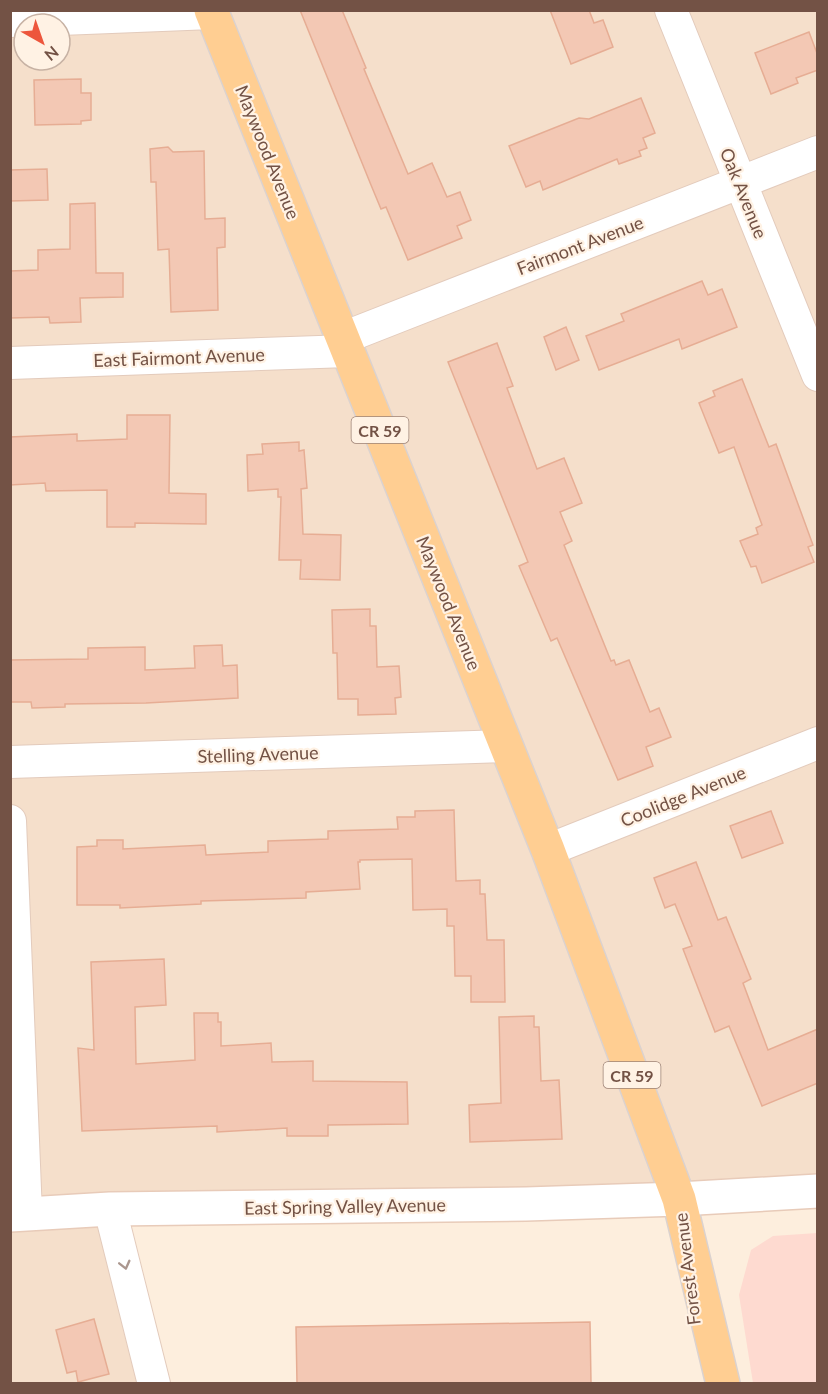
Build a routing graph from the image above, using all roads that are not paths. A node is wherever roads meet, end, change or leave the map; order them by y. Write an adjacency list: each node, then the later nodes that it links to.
1 (671, 10): 5 (street, Oak Avenue)
2 (212, 12): 3 (street); 6 (main road, Maywood Avenue / CR 59)
3 (10, 21)
4 (818, 152): 5 (street, Fairmont Avenue)
5 (740, 183): 6 (street, Fairmont Avenue); 8 (street, Oak Avenue)
6 (345, 344): 7 (street, East Fairmont Avenue); 10 (main road, Maywood Avenue / CR 59)
7 (10, 363)
8 (818, 375)
9 (818, 743): 13 (street, Coolidge Avenue)
10 (506, 746): 11 (street, Stelling Avenue); 13 (main road, Maywood Avenue / CR 59)
11 (10, 762)
12 (10, 821): 17 (street)
13 (548, 850): 15 (main road, Maywood Avenue / CR 59)
14 (818, 1191): 15 (street, East Spring Valley Avenue)
15 (679, 1199): 16 (street, East Spring Valley Avenue); 19 (main road, Forest Avenue / CR 59); 20 (main road, Forest Avenue / CR 59)
16 (110, 1209): 17 (street, East Spring Valley Avenue); 18 (street, one-way to 18)
17 (18, 1214)
18 (154, 1383)
19 (701, 1383)
20 (723, 1383)

